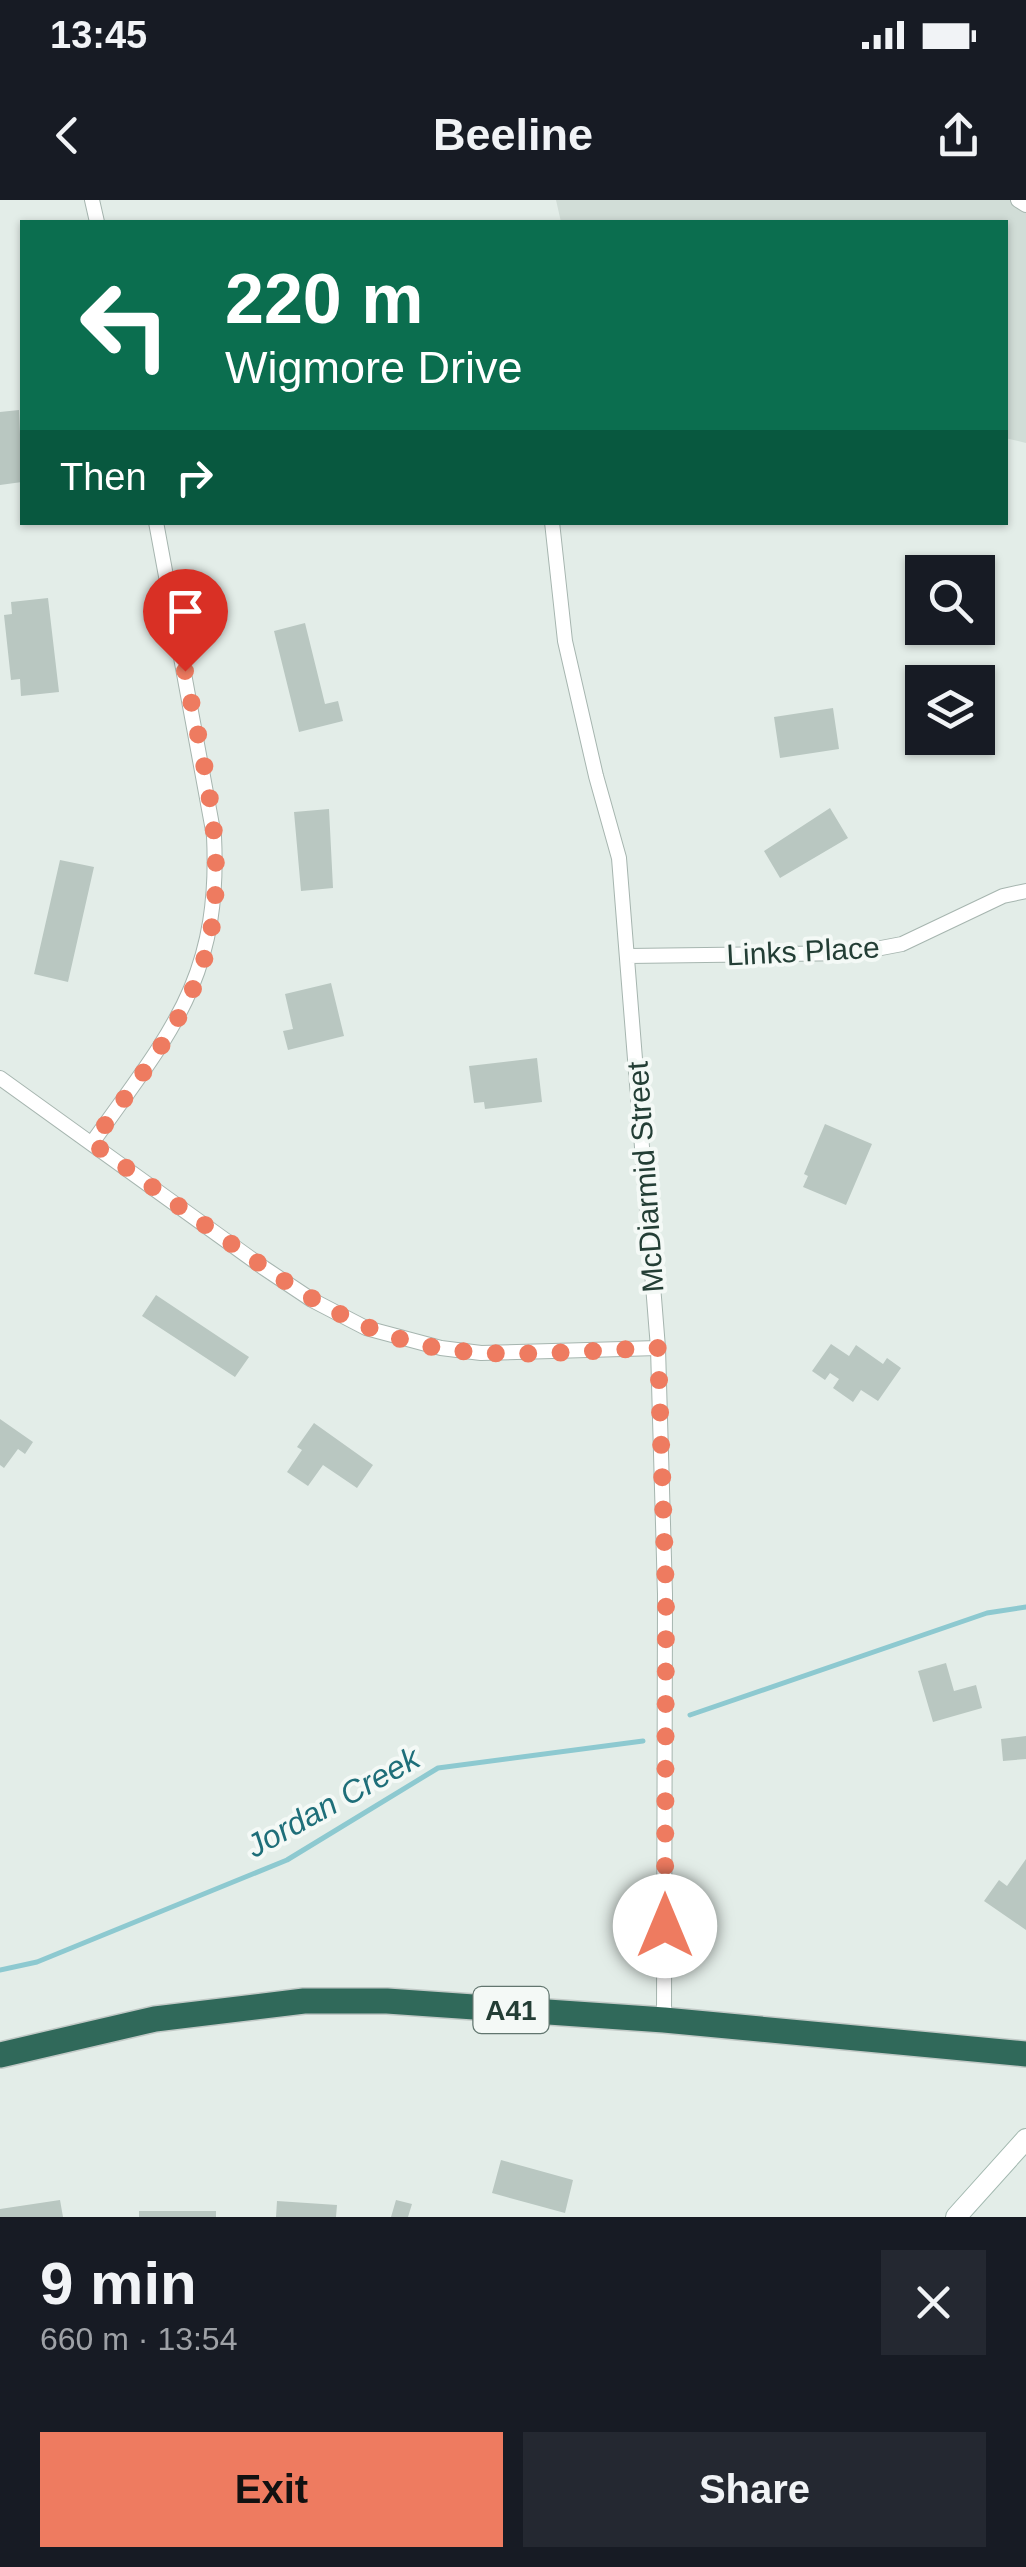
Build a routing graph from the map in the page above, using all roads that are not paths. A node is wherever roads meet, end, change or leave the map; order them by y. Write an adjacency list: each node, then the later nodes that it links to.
1 (1018, 200): 2 (street)
2 (1026, 205)
3 (157, 525): 8 (street)
4 (552, 525): 6 (street, McDiarmid Street)
5 (1026, 891): 6 (street, Links Place)
6 (628, 956): 9 (street, McDiarmid Street)
7 (0, 1078): 8 (street)
8 (92, 1143): 9 (street)
9 (658, 1348): 10 (street, McDiarmid Street)
10 (664, 2020): 11 (highway, A41); 12 (highway, A41)
11 (1026, 2054)
12 (0, 2055)
13 (1026, 2139): 14 (street)
14 (956, 2217)

